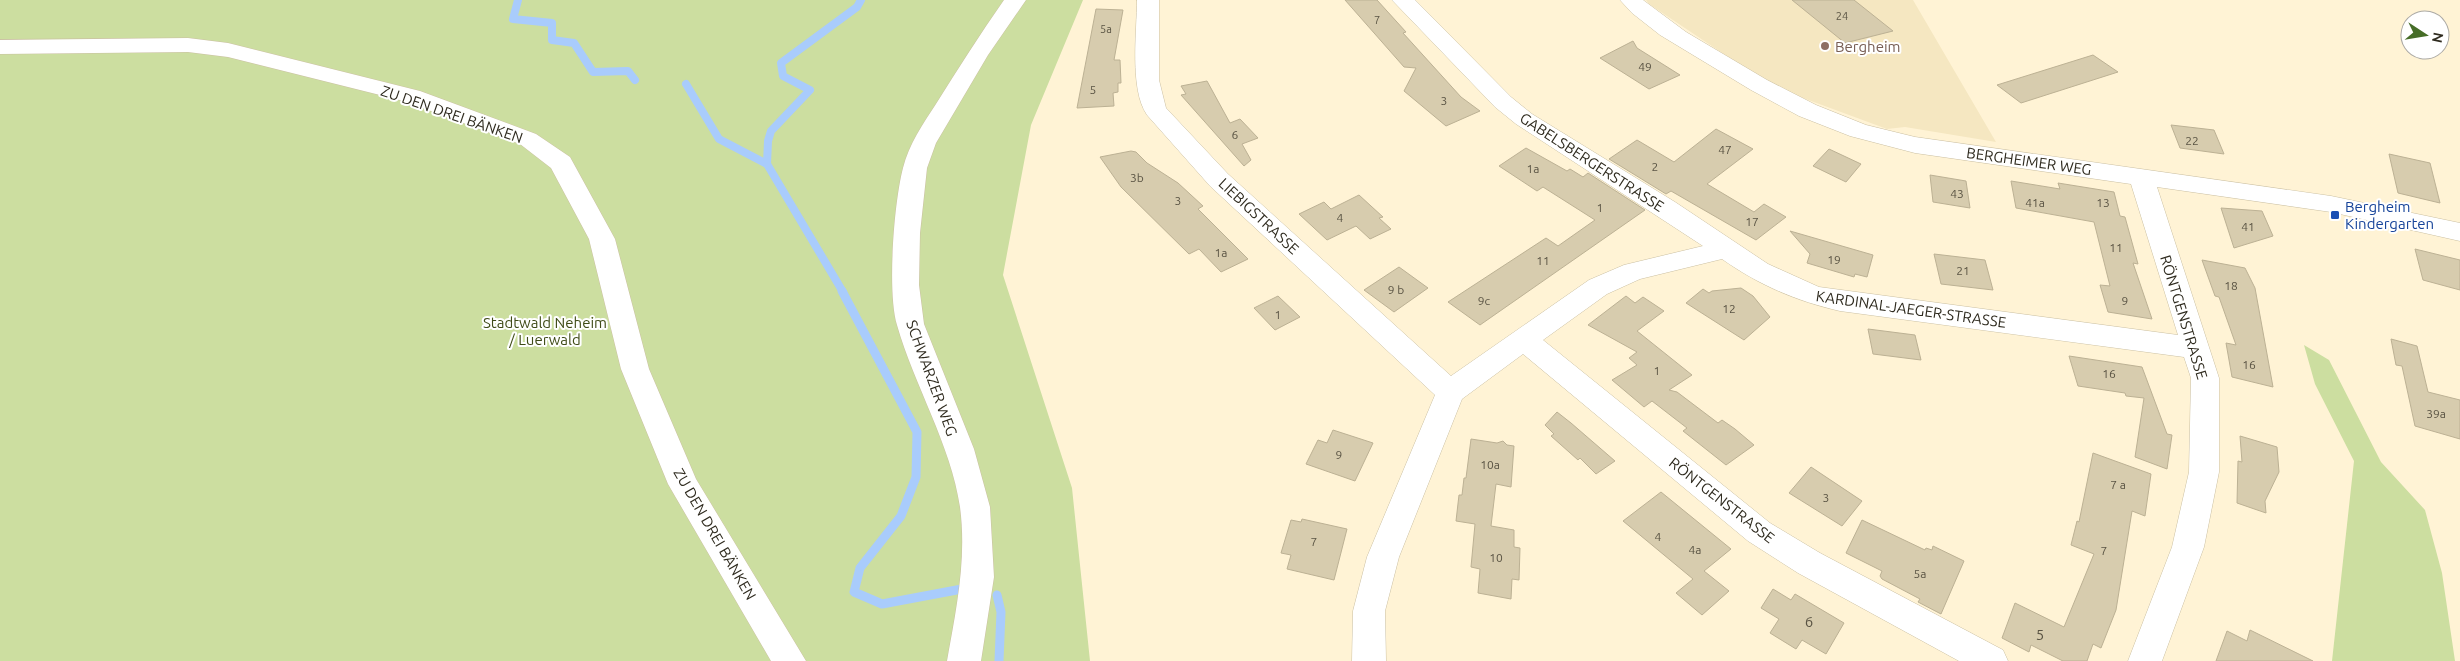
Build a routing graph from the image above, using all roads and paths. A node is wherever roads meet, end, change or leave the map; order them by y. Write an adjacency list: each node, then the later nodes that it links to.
1 (1015, 0): 13 (street, SCHWARZER WEG)
2 (1148, 0): 11 (street, LIEBIGSTRASSE)
3 (1404, 0): 8 (street, GABELSBERGERSTRASSE)
4 (1631, 0): 6 (street, BERGHEIMER WEG)
5 (0, 47): 12 (street, ZU DEN DREI BÄNKEN)
6 (2141, 176): 7 (street, BERGHEIMER WEG); 10 (street, RÖNTGENSTRASSE)
7 (2460, 232)
8 (1726, 249): 9 (street); 10 (street, KARDINAL-JAEGER-STRASSE)
9 (1524, 340): 11 (street); 15 (street, RÖNTGENSTRASSE)
10 (2195, 348): 16 (street, RÖNTGENSTRASSE)
11 (1450, 392): 14 (street)
12 (789, 661)
13 (964, 661)
14 (1369, 661)
15 (1991, 661)
16 (2145, 661)

